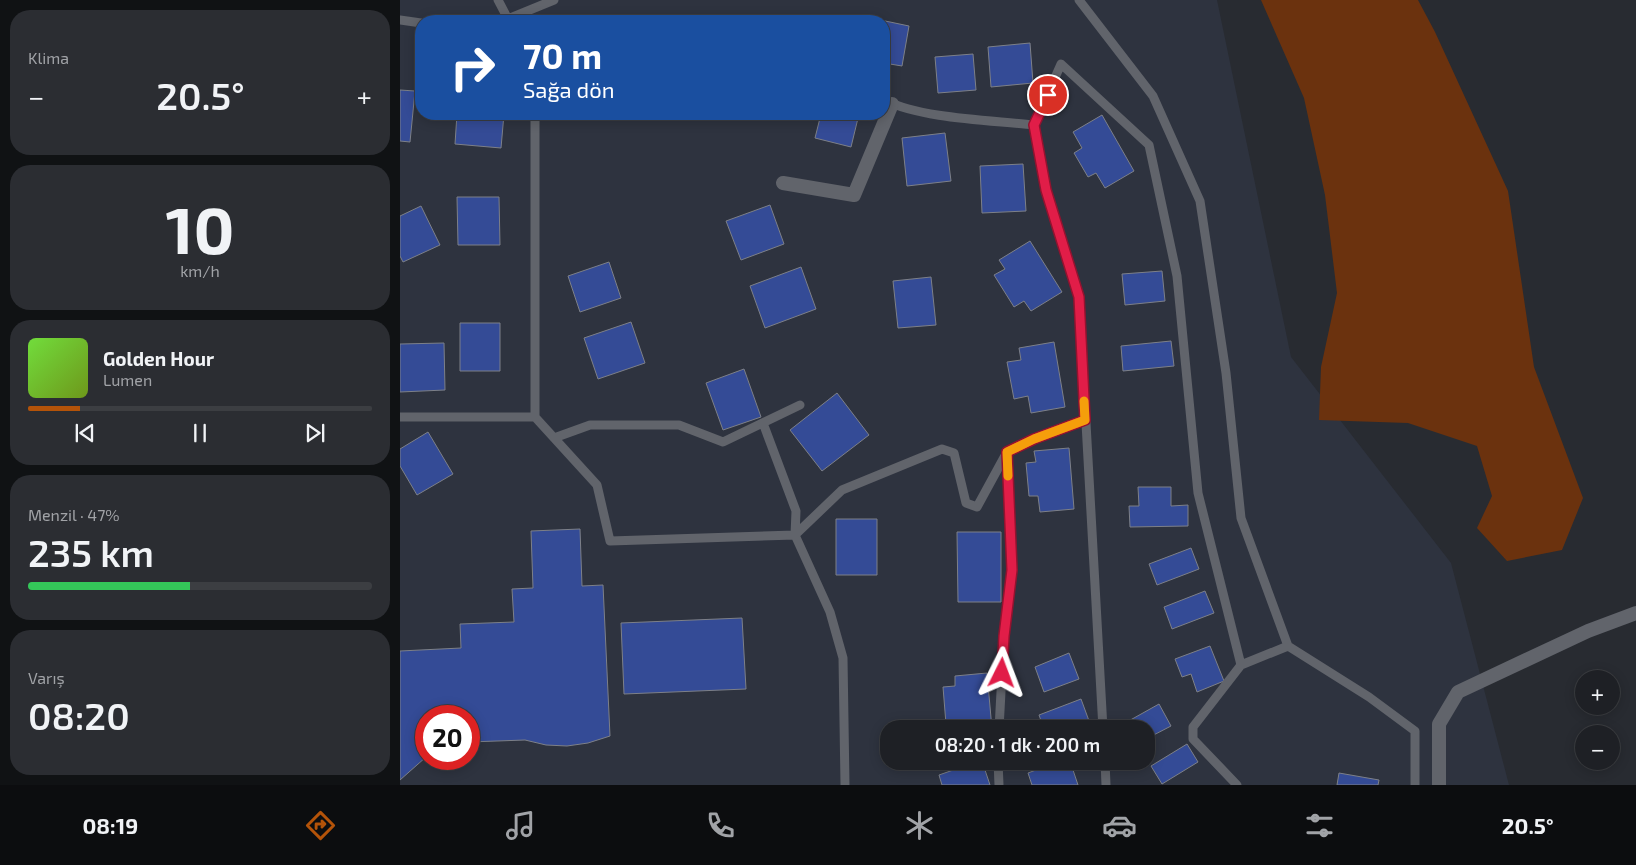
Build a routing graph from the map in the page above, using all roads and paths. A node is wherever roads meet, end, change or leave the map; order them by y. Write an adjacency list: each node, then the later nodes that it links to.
1 (498, 0): 4 (lane)
2 (554, 0): 5 (lane)
3 (1079, 0): 22 (lane)
4 (505, 15)
5 (519, 15)
6 (400, 20): 7 (lane)
7 (415, 22)
8 (890, 103): 11 (lane)
9 (534, 120): 15 (lane)
10 (881, 120): 12 (street)
11 (1034, 125): 16 (lane); 23 (lane)
12 (783, 183)
13 (800, 405): 17 (lane)
14 (400, 417): 15 (lane)
15 (535, 417): 18 (lane)
16 (1085, 420): 19 (lane); 25 (lane)
17 (763, 423): 18 (lane); 20 (lane)
18 (554, 438): 20 (lane)
19 (1007, 452): 20 (lane); 24 (lane)
20 (795, 536): 28 (lane)
21 (1636, 613): 33 (street)
22 (1288, 646): 23 (lane); 32 (lane)
23 (1241, 665): 31 (lane)
24 (999, 720)
25 (1102, 720)
26 (998, 770): 29 (lane)
27 (1105, 770): 30 (lane)
28 (845, 785)
29 (999, 785)
30 (1106, 785)
31 (1237, 785)
32 (1415, 785)
33 (1439, 785)

